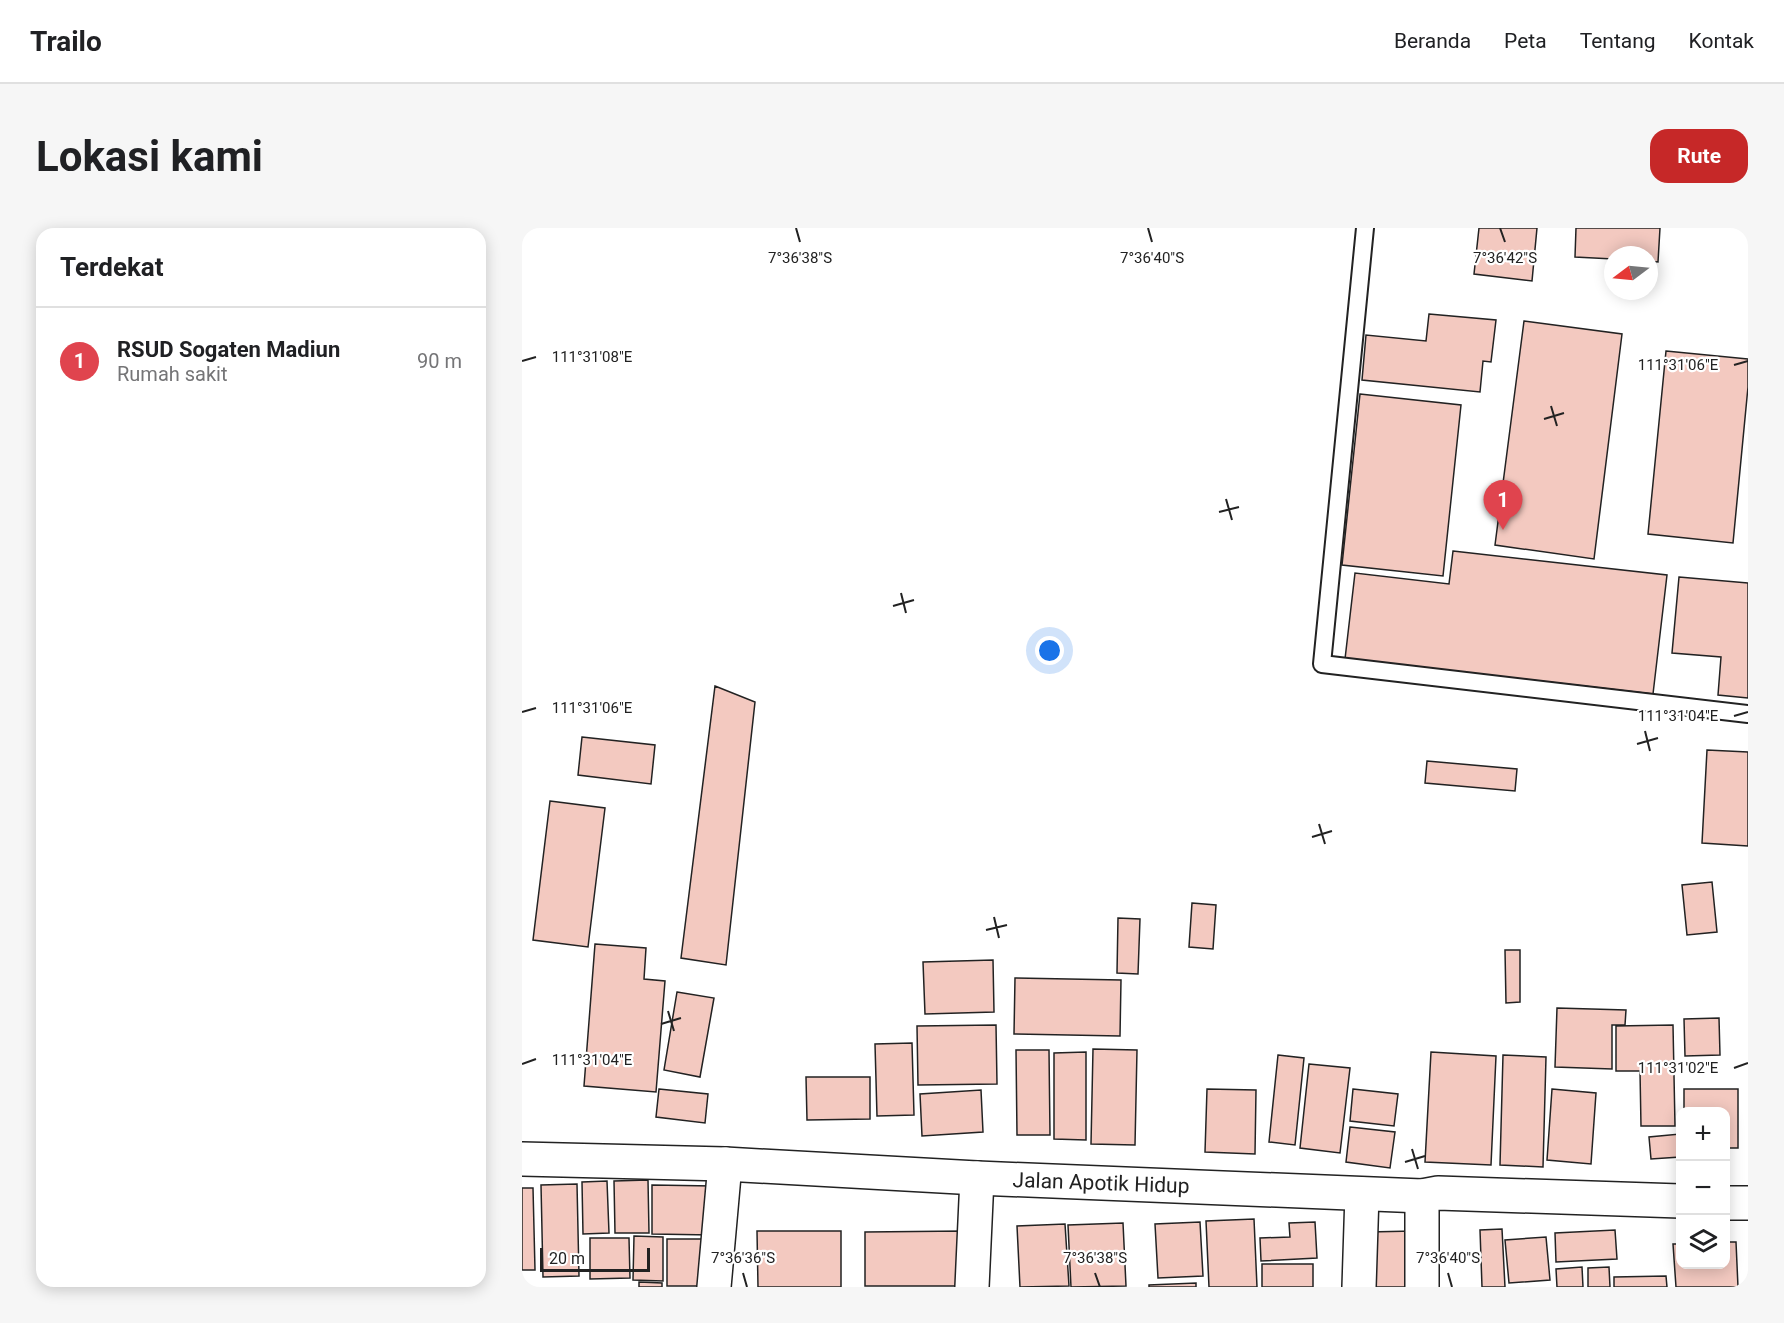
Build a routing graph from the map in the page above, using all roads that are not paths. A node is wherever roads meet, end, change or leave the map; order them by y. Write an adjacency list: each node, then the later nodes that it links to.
1 (1365, 228): 2 (lane)
2 (1748, 714)
3 (522, 1159): 4 (street, Jalan Apotik Hidup)
4 (725, 1164): 5 (street, Jalan Apotik Hidup); 11 (street)
5 (977, 1178): 6 (street, Jalan Apotik Hidup); 12 (street)
6 (1362, 1194): 7 (street, Jalan Apotik Hidup); 13 (street)
7 (1422, 1196): 8 (street, Jalan Apotik Hidup); 14 (street)
8 (1676, 1201)
9 (1730, 1203): 10 (street)
10 (1748, 1203)
11 (714, 1287)
12 (972, 1287)
13 (1359, 1287)
14 (1422, 1287)

